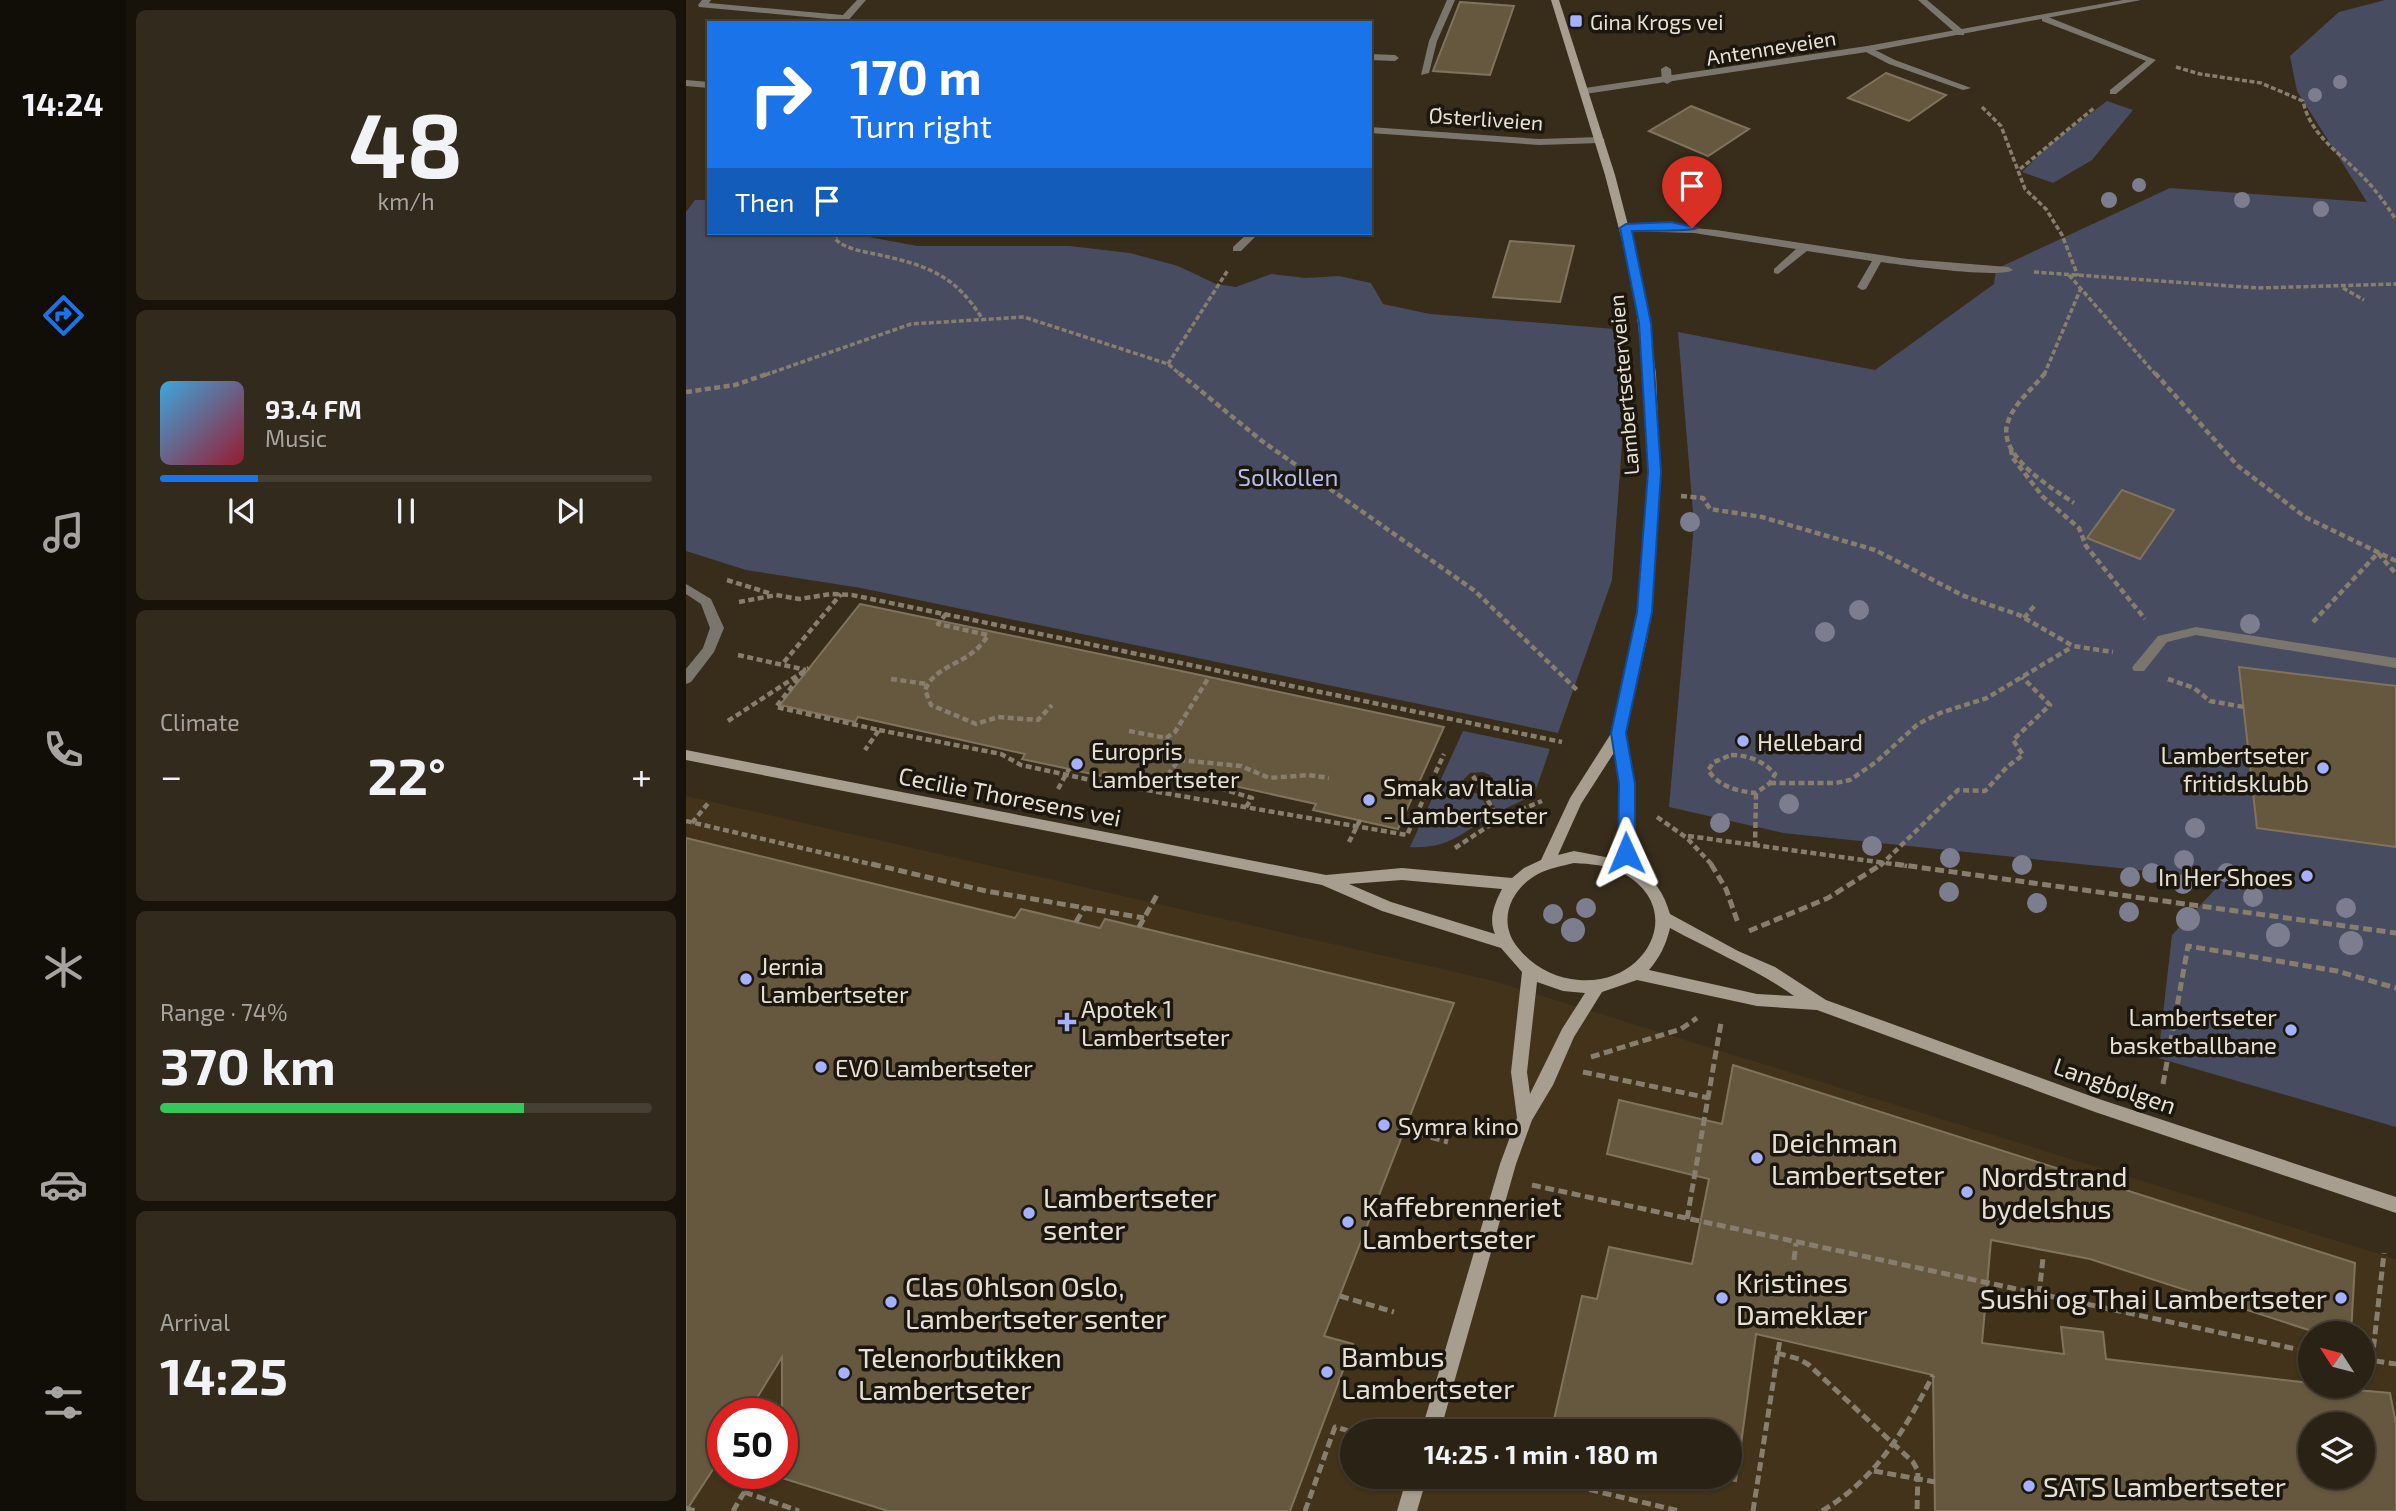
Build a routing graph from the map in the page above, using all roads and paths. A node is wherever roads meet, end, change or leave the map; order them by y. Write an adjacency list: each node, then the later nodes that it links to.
1 (707, 0): 8 (street)
2 (862, 0): 8 (street)
3 (1451, 0): 15 (street)
4 (1555, 0): 20 (main road, Lambertseterveien)
5 (1922, 0): 9 (street)
6 (2137, 0): 7 (street, Antenneveien)
7 (2045, 19): 9 (street, Antenneveien); 13 (street)
8 (843, 20)
9 (1961, 33): 10 (street, Antenneveien)
10 (1867, 49): 16 (street, Antenneveien); 19 (street)
11 (1372, 57): 12 (street)
12 (1395, 58)
13 (2152, 60): 21 (street); 27 (path)
14 (1666, 69): 16 (street)
15 (1424, 73)
16 (1667, 81): 20 (street, Antenneveien)
17 (686, 83): 18 (street)
18 (707, 85)
19 (1966, 88)
20 (1585, 91): 25 (main road, Lambertseterveien)
21 (2113, 92)
22 (1987, 112): 26 (path)
23 (2074, 124): 26 (path)
24 (1372, 130): 25 (street, Østerliveien)
25 (1600, 140): 28 (main road, Lambertseterveien)
26 (2020, 169): 38 (path)
27 (2396, 220)
28 (1626, 228): 31 (street); 80 (main road, Lambertseterveien)
29 (837, 235): 44 (path)
30 (1252, 235): 32 (street)
31 (1804, 248): 33 (street); 35 (street)
32 (1237, 249)
33 (1878, 259): 34 (street); 40 (street)
34 (2008, 270): 37 (path)
35 (1778, 271)
36 (1227, 274): 45 (path)
37 (2069, 275): 38 (path); 42 (path)
38 (2078, 276): 41 (path)
39 (2396, 284): 41 (path)
40 (1862, 287)
41 (2341, 288): 43 (path)
42 (2081, 289): 47 (path); 50 (path)
43 (2364, 300)
44 (983, 320): 45 (path); 46 (path)
45 (1168, 363): 74 (path)
46 (686, 391)
47 (2010, 445): 49 (path); 61 (path)
48 (1680, 496): 60 (path)
49 (2074, 503)
50 (2378, 553): 51 (path); 52 (path); 63 (path)
51 (2396, 561)
52 (2396, 573)
53 (731, 583): 56 (path)
54 (686, 588): 58 (street)
55 (841, 594): 56 (path); 59 (path); 65 (path)
56 (776, 595): 58 (path)
57 (2036, 604): 60 (path)
58 (709, 608): 64 (street)
59 (946, 614): 73 (path); 82 (path)
60 (2024, 618): 62 (path)
61 (2164, 639): 63 (street); 67 (street)
62 (2073, 646): 67 (path); 70 (path)
63 (2291, 646): 66 (street)
64 (709, 649): 65 (path); 71 (street)
65 (783, 663): 68 (path)
66 (2396, 663)
67 (2139, 668): 76 (path)
68 (806, 670): 77 (path); 78 (path)
69 (1209, 677): 81 (path)
70 (2022, 677): 90 (path); 105 (path)
71 (686, 679)
72 (891, 679): 73 (path)
73 (927, 684): 75 (path)
74 (1578, 691)
75 (1052, 705)
76 (2244, 707)
77 (728, 721)
78 (879, 730): 83 (path); 87 (path)
79 (1129, 731): 81 (path)
80 (1619, 733): 104 (main road, Lambertseterveien); 106 (main road, Lambertseterveien)
81 (1166, 738): 86 (path)
82 (1562, 742)
83 (864, 750)
84 (1444, 754): 99 (path)
85 (686, 755): 107 (main road, Cecilie Thoresens vei)
86 (1179, 760): 89 (path); 95 (path)
87 (1067, 772): 91 (path); 95 (path)
88 (1473, 776): 97 (path)
89 (1329, 778)
90 (1770, 782): 92 (path); 92 (path)
91 (1058, 789)
92 (1756, 793): 102 (path)
93 (1553, 799): 97 (path)
94 (709, 802): 98 (path)
95 (1246, 807): 99 (path)
96 (1647, 812): 100 (path)
97 (1499, 819): 103 (path)
98 (689, 822): 110 (path)
99 (1358, 823): 101 (path)
100 (1688, 836): 102 (path); 105 (path)
101 (1349, 842)
102 (1755, 847): 105 (path)
103 (1447, 853)
104 (1547, 863): 106 (main road); 108 (main road)
105 (1884, 863): 115 (path)
106 (1629, 869): 112 (main road)
107 (1325, 880): 108 (main road, Cecilie Thoresens vei); 116 (main road, Cecilie Thoresens vei)
108 (1515, 884): 116 (main road)
109 (1157, 895): 111 (path)
110 (1085, 907): 111 (path); 113 (path)
111 (1144, 918): 114 (path)
112 (1664, 918): 118 (main road); 121 (main road, Langbølgen)
113 (1076, 922)
114 (1139, 927)
115 (2396, 933)
116 (1504, 943): 117 (main road)
117 (1530, 972): 119 (main road); 128 (main road)
118 (1635, 973): 119 (main road); 121 (main road, Langbølgen)
119 (1597, 987): 128 (main road)
120 (2396, 988): 126 (path)
121 (1820, 1004): 132 (main road, Langbølgen)
122 (1703, 1013): 124 (path)
123 (1722, 1019): 127 (path)
124 (1580, 1060)
125 (1576, 1071): 127 (path)
126 (2163, 1084)
127 (1709, 1098): 133 (path)
128 (1525, 1118): 131 (main road)
129 (1405, 1130): 130 (path)
130 (1448, 1142)
131 (1504, 1179): 133 (path); 150 (main road)
132 (2396, 1205)
133 (1687, 1219): 134 (path)
134 (1796, 1243): 137 (path); 138 (path)
135 (2384, 1253): 141 (path)
136 (2043, 1258): 138 (path)
137 (1794, 1260)
138 (2039, 1295): 143 (path)
139 (1340, 1296): 140 (path)
140 (1394, 1312)
141 (2375, 1333)
142 (1780, 1339): 144 (path)
143 (2298, 1349)
144 (1777, 1353): 152 (path); 167 (path)
145 (1349, 1356): 148 (path)
146 (2375, 1360): 147 (path)
147 (2396, 1364)
148 (1385, 1366)
149 (1933, 1375): 152 (path)
150 (1434, 1419)
151 (1340, 1428): 164 (path)
152 (1894, 1444): 153 (path); 154 (path)
153 (1874, 1471): 154 (path); 168 (path)
154 (1917, 1479): 155 (path); 169 (path)
155 (1935, 1482)
156 (746, 1489): 159 (path)
157 (1413, 1489): 165 (main road)
158 (1587, 1489): 166 (path)
159 (744, 1492): 162 (path); 163 (path)
160 (686, 1508): 161 (path)
161 (695, 1511)
162 (733, 1511)
163 (799, 1511)
164 (1305, 1511)
165 (1407, 1511)
166 (1679, 1511)
167 (1753, 1511)
168 (1822, 1511)
169 (1917, 1511)

